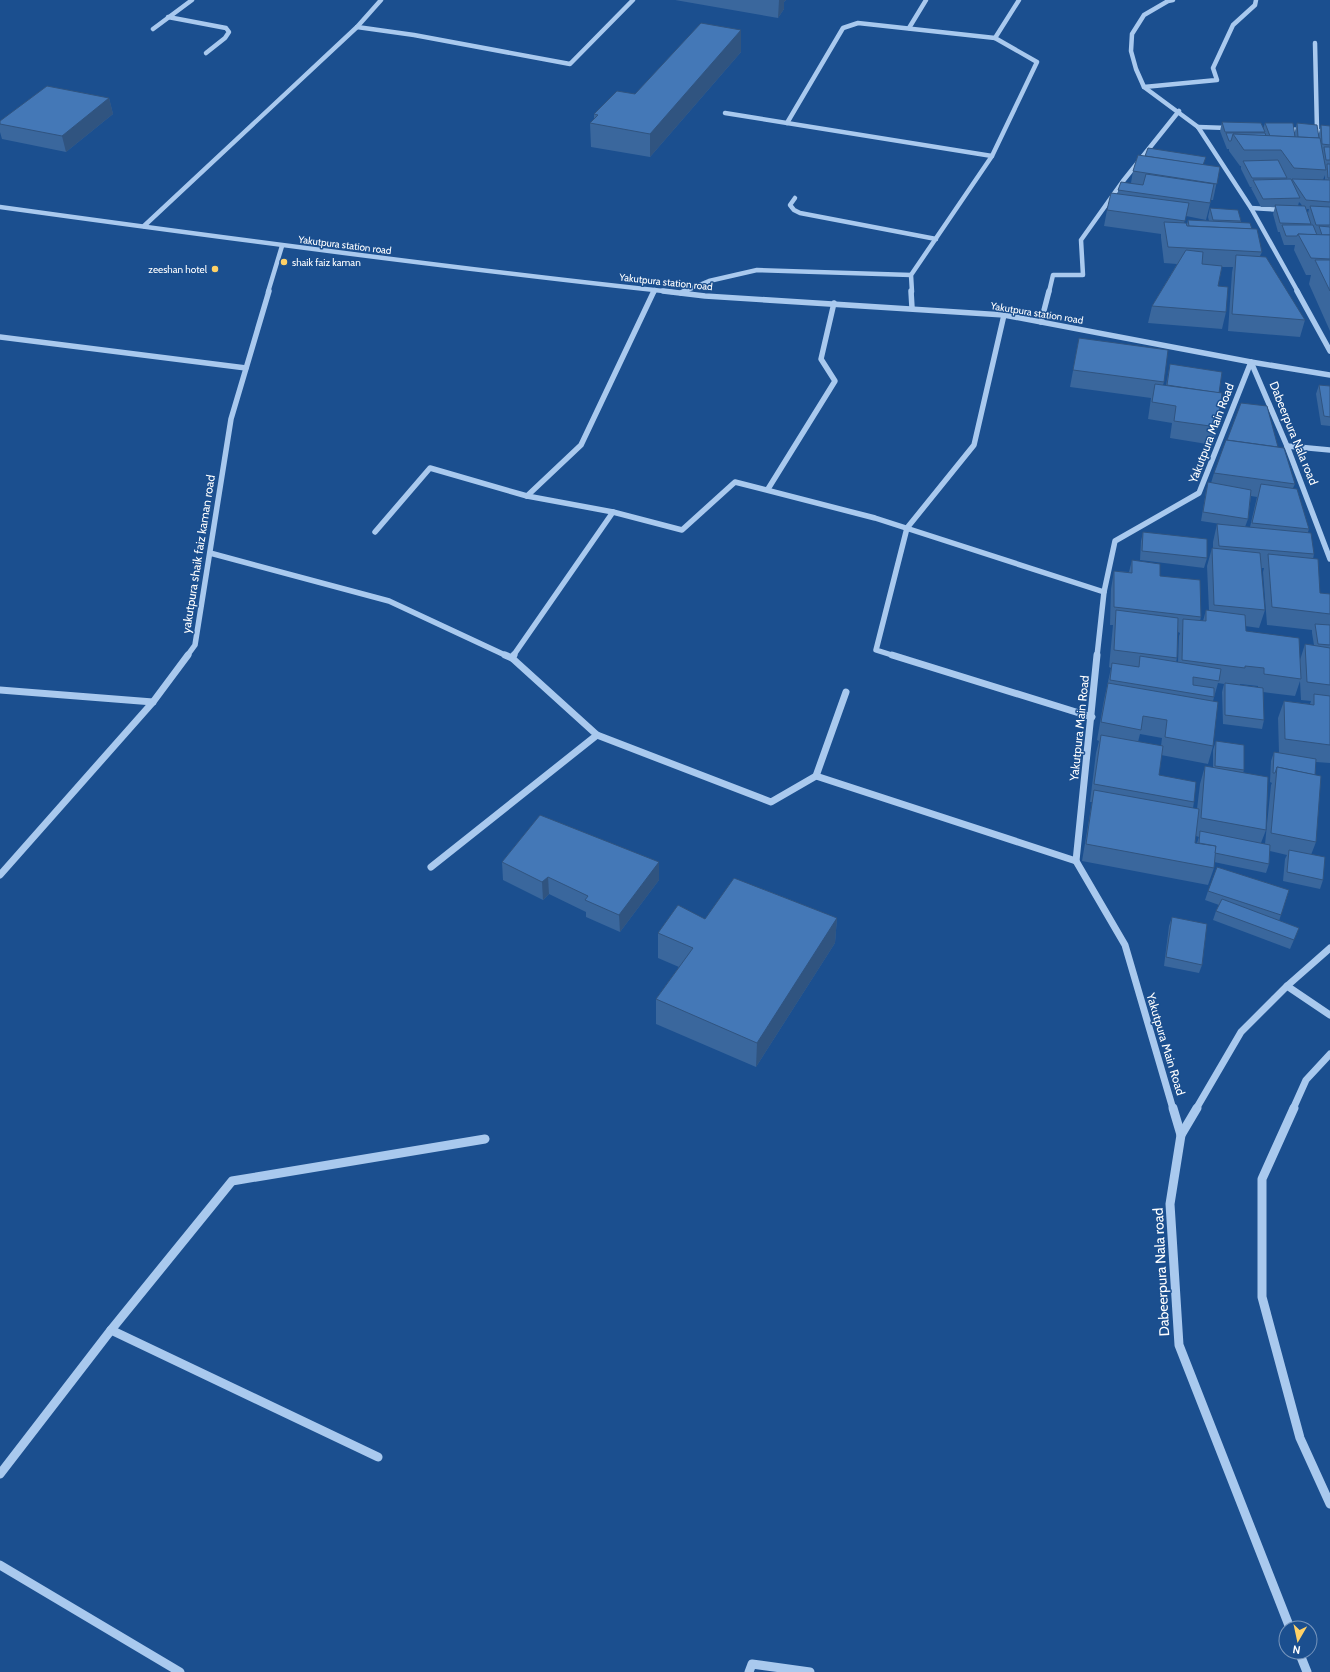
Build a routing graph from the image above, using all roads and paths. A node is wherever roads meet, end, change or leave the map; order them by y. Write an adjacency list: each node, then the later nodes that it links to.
1 (192, 0): 8 (street)
2 (381, 0): 9 (street)
3 (633, 0): 9 (street)
4 (926, 0): 10 (street)
5 (1019, 0): 12 (street)
6 (1168, 0): 15 (street)
7 (1256, 0): 15 (street)
8 (168, 18): 11 (street); 14 (street)
9 (358, 27): 31 (street)
10 (909, 28): 12 (street); 18 (street)
11 (153, 29)
12 (995, 38): 24 (street)
13 (1315, 44): 22 (street)
14 (206, 53)
15 (1144, 87): 16 (street)
16 (1179, 111): 19 (street); 40 (street)
17 (725, 113): 18 (street)
18 (787, 123): 24 (street)
19 (1198, 127): 20 (street); 28 (street)
20 (1230, 128)
21 (1278, 129): 22 (street)
22 (1317, 130): 23 (street)
23 (1330, 132)
24 (992, 156): 32 (street)
25 (795, 198): 32 (street)
26 (0, 207): 27 (street, Yakutpura station road)
27 (6, 208): 30 (street); 31 (street, Yakutpura station road)
28 (1251, 208): 29 (street); 42 (street)
29 (1290, 210)
30 (0, 215)
31 (144, 226): 33 (street, Yakutpura station road)
32 (936, 239): 34 (street)
33 (282, 246): 35 (street, Yakutpura station road); 44 (street, yakutpura shaik faiz kaman road)
34 (911, 275): 36 (street); 38 (street)
35 (655, 290): 36 (street, Yakutpura station road); 49 (street)
36 (681, 293): 37 (street, Yakutpura station road)
37 (834, 302): 38 (street, Yakutpura station road); 48 (street)
38 (912, 308): 39 (street, Yakutpura station road)
39 (1004, 315): 40 (street, Yakutpura station road); 51 (street)
40 (1041, 322): 43 (street, Yakutpura station road)
41 (0, 337): 44 (street)
42 (1330, 351)
43 (1251, 362): 45 (street, Yakutpura station road); 46 (street, Dabeerpura Nala road); 55 (street, Yakutpura Main Road)
44 (246, 368): 53 (street, yakutpura shaik faiz kaman road)
45 (1330, 375)
46 (1287, 446): 47 (street); 54 (street, Dabeerpura Nala road)
47 (1330, 450)
48 (768, 489): 50 (street); 51 (street)
49 (527, 496): 50 (street); 52 (street)
50 (613, 512): 56 (street)
51 (907, 528): 55 (street); 60 (street)
52 (375, 532)
53 (210, 553): 56 (street); 59 (street, yakutpura shaik faiz kaman road)
54 (1330, 559)
55 (1104, 592): 60 (street, Yakutpura Main Road)
56 (512, 658): 61 (street)
57 (0, 690): 59 (street)
58 (846, 692): 62 (street)
59 (153, 702): 65 (street, yakutpura shaik faiz kaman road)
60 (1092, 717): 63 (street, Yakutpura Main Road)
61 (597, 735): 62 (street); 64 (street)
62 (816, 776): 63 (street)
63 (1076, 861): 70 (street, Yakutpura Main Road)
64 (431, 867)
65 (0, 874)
66 (1330, 948): 67 (street, Dabeerpura Nala road)
67 (1287, 986): 68 (street); 70 (street, Dabeerpura Nala road)
68 (1330, 1015)
69 (1330, 1054): 75 (street)
70 (1181, 1135): 77 (street, Dabeerpura Nala road)
71 (486, 1139): 72 (street)
72 (111, 1330): 73 (street); 74 (street)
73 (378, 1457)
74 (0, 1474)
75 (1330, 1504)
76 (0, 1565): 79 (street)
77 (1287, 1620)
78 (1302, 1660): 82 (street)
79 (180, 1672)
80 (749, 1672): 81 (street)
81 (810, 1672)
82 (1307, 1672)

